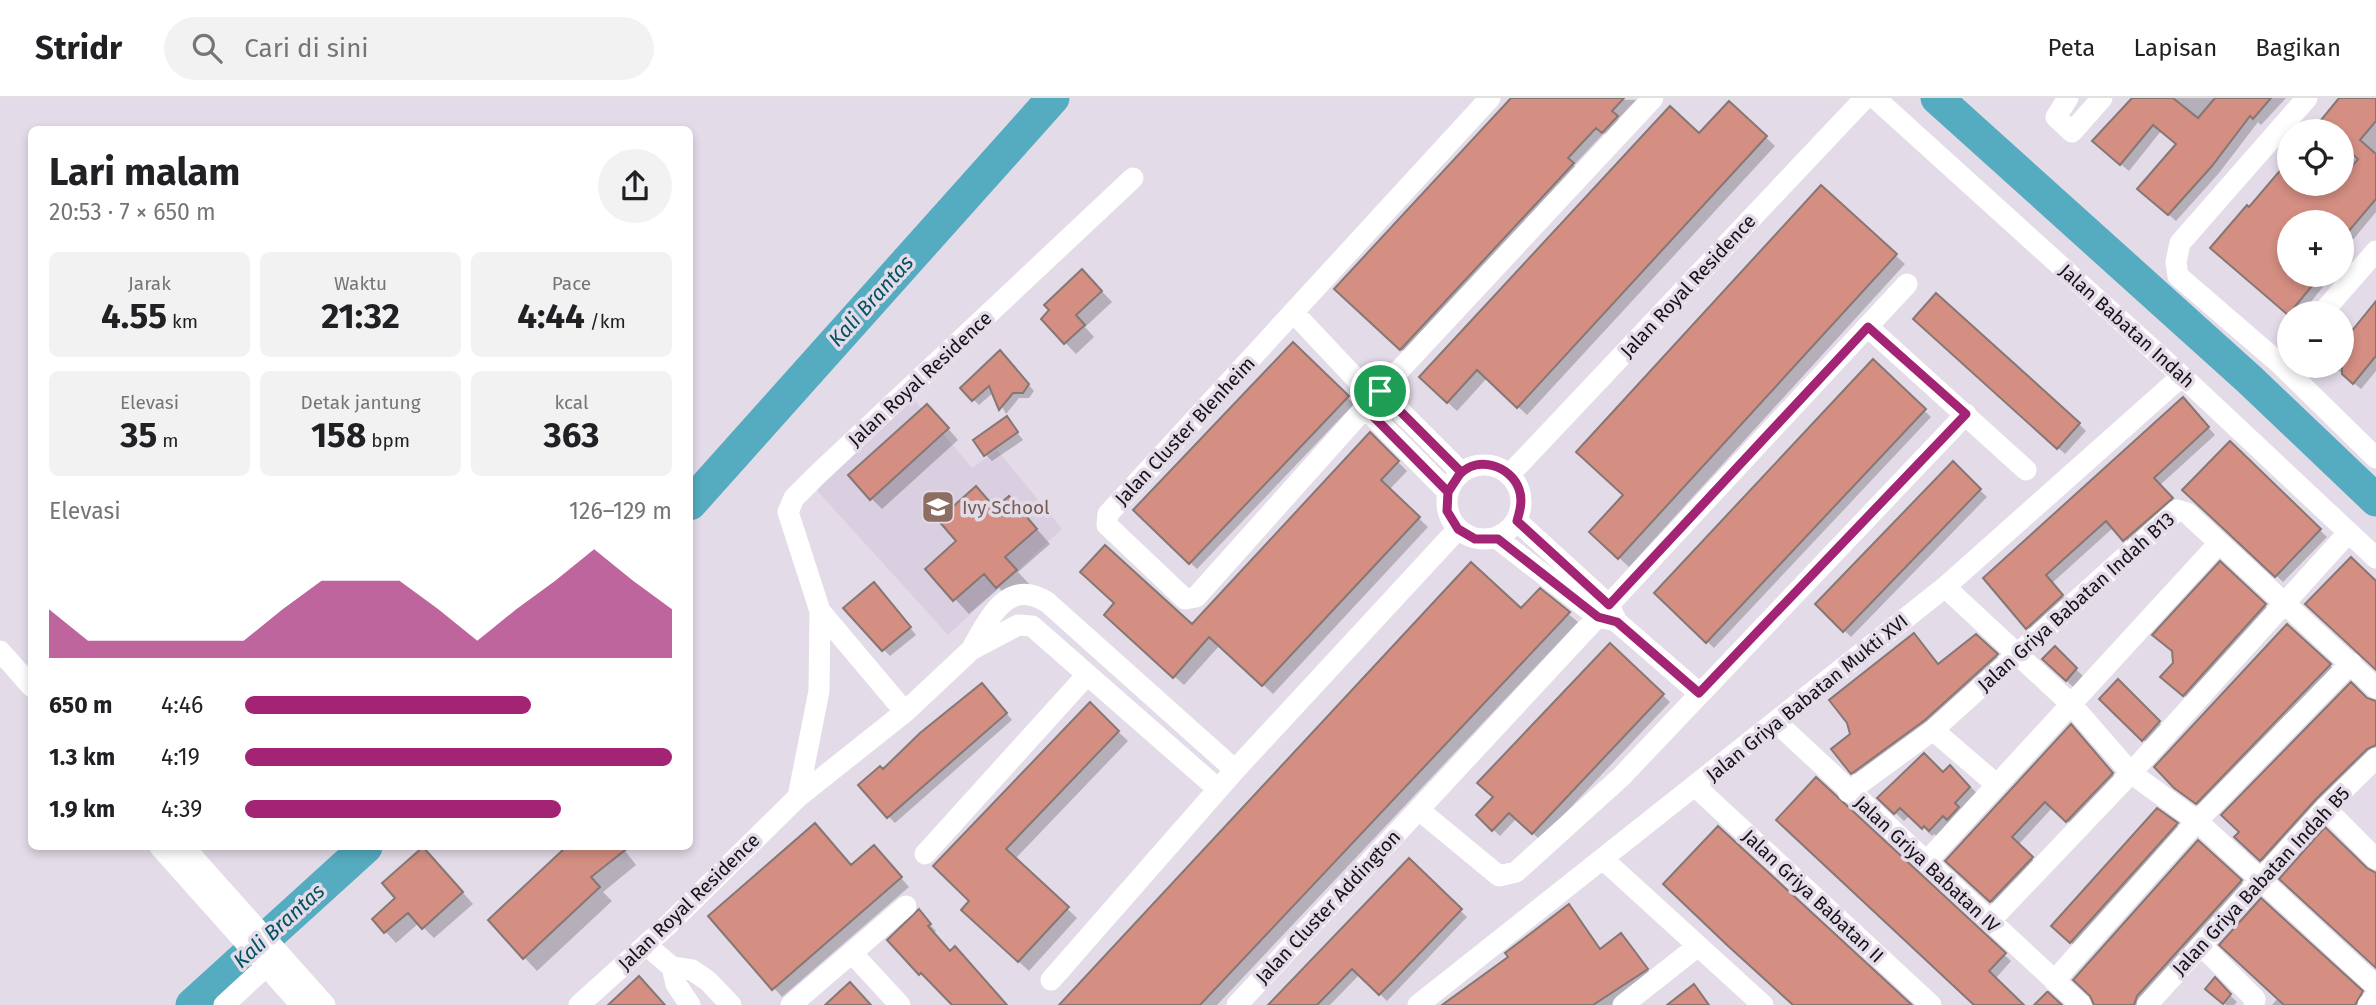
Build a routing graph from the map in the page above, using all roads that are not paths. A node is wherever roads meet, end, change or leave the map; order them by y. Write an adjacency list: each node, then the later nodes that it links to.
1 (1490, 98): 12 (street, Jalan Cluster Blenheim)
2 (1653, 98): 18 (street, Jalan Cluster Blenheim)
3 (1866, 98): 24 (street, Jalan Royal Residence)
4 (1875, 98): 15 (street, Jalan Babatan Indah)
5 (2068, 98): 6 (street)
6 (2102, 98)
7 (2307, 98): 14 (street)
8 (1133, 178): 34 (street, Jalan Royal Residence)
9 (2376, 251): 11 (street)
10 (1907, 284): 13 (street, Jalan Cluster Addington)
11 (2332, 301)
12 (1295, 314): 17 (street); 19 (street, Jalan Cluster Blenheim)
13 (1868, 327): 20 (street); 35 (street, Jalan Cluster Addington)
14 (2277, 352)
15 (2182, 376): 28 (street, Jalan Babatan Indah); 32 (street, Jalan Griya Babatan Mukti XVI)
16 (2303, 378): 21 (street)
17 (1359, 382): 18 (street); 19 (street)
18 (1380, 391): 19 (street, Jalan Cluster Blenheim); 23 (street)
19 (1365, 408): 25 (street)
20 (1966, 414): 22 (street); 43 (street)
21 (2376, 458)
22 (2026, 470)
23 (1461, 472): 24 (street); 25 (street)
24 (1510, 474): 26 (street)
25 (1448, 492): 27 (street)
26 (1517, 521): 29 (street); 35 (street)
27 (1458, 529): 29 (street); 49 (street)
28 (2348, 533): 31 (street, Jalan Babatan Indah); 33 (street)
29 (1498, 539): 35 (street)
30 (2219, 543): 33 (street); 38 (street, Jalan Griya Babatan Indah B13); 44 (street)
31 (2376, 558)
32 (1945, 587): 38 (street); 46 (street, Jalan Griya Babatan Mukti XVI)
33 (2285, 604): 39 (street); 50 (street)
34 (820, 611): 45 (street, Jalan Royal Residence); 55 (street, Jalan Royal Residence)
35 (1608, 615): 43 (street); 57 (street, Jalan Cluster Addington)
36 (0, 651): 41 (street)
37 (968, 653): 40 (street, Jalan Royal Residence); 45 (street, Jalan Royal Residence); 49 (street, Jalan Royal Residence)
38 (2018, 656): 44 (street); 47 (street, Jalan Griya Babatan Indah B13)
39 (2351, 663): 42 (street); 58 (street)
40 (1087, 675): 53 (street, Jalan Royal Residence); 61 (street)
41 (28, 682)
42 (2376, 688)
43 (1699, 693): 57 (street)
44 (2071, 704): 50 (street); 51 (street)
45 (905, 712): 55 (street, Jalan Royal Residence)
46 (1776, 722): 52 (street, Jalan Griya Babatan Mukti XVI); 54 (street, Jalan Griya Babatan IV)
47 (1933, 730): 51 (street); 54 (street, Jalan Griya Babatan Indah B13)
48 (2376, 758): 56 (street, Jalan Griya Babatan Indah B5)
49 (1235, 770): 53 (street)
50 (2131, 773): 58 (street); 68 (street)
51 (1997, 785): 64 (street)
52 (1696, 787): 63 (street, Jalan Griya Babatan Mukti XVI); 91 (street, Jalan Griya Babatan II)
53 (1218, 789): 75 (street)
54 (1848, 792): 64 (street, Jalan Griya Babatan IV)
55 (798, 797): 69 (street, Jalan Royal Residence)
56 (2325, 808): 62 (street); 65 (street, Jalan Griya Babatan Indah B5)
57 (1419, 810): 87 (street, Jalan Cluster Addington)
58 (2197, 821): 65 (street); 76 (street)
59 (164, 850): 66 (street)
60 (186, 850): 66 (street)
61 (925, 853)
62 (2376, 859)
63 (1604, 860): 71 (street); 88 (street, Jalan Griya Babatan Mukti XVI)
64 (1927, 861): 68 (street, Jalan Griya Babatan IV)
65 (2260, 879): 70 (street, Jalan Griya Babatan Indah B5); 77 (street)
66 (204, 884): 73 (street)
67 (906, 906): 72 (street)
68 (1990, 922): 76 (street, Jalan Griya Babatan IV)
69 (646, 945): 74 (street); 82 (street, Jalan Royal Residence)
70 (2201, 945): 93 (street, Jalan Griya Babatan Indah B5); 94 (street)
71 (1698, 946): 89 (street); 90 (street)
72 (852, 953): 85 (street); 86 (street)
73 (269, 956): 79 (street); 80 (street); 81 (street)
74 (672, 967): 83 (street); 84 (street)
75 (1051, 980)
76 (2054, 981): 92 (street, Jalan Griya Babatan IV)
77 (2376, 986)
78 (2376, 996): 95 (street)
79 (224, 1005)
80 (301, 1005)
81 (325, 1005)
82 (579, 1005)
83 (690, 1005)
84 (732, 1005)
85 (791, 1005)
86 (900, 1005)
87 (1237, 1005)
88 (1419, 1005)
89 (1623, 1005)
90 (1763, 1005)
91 (1931, 1005)
92 (2081, 1005)
93 (2147, 1005)
94 (2254, 1005)
95 (2368, 1005)

